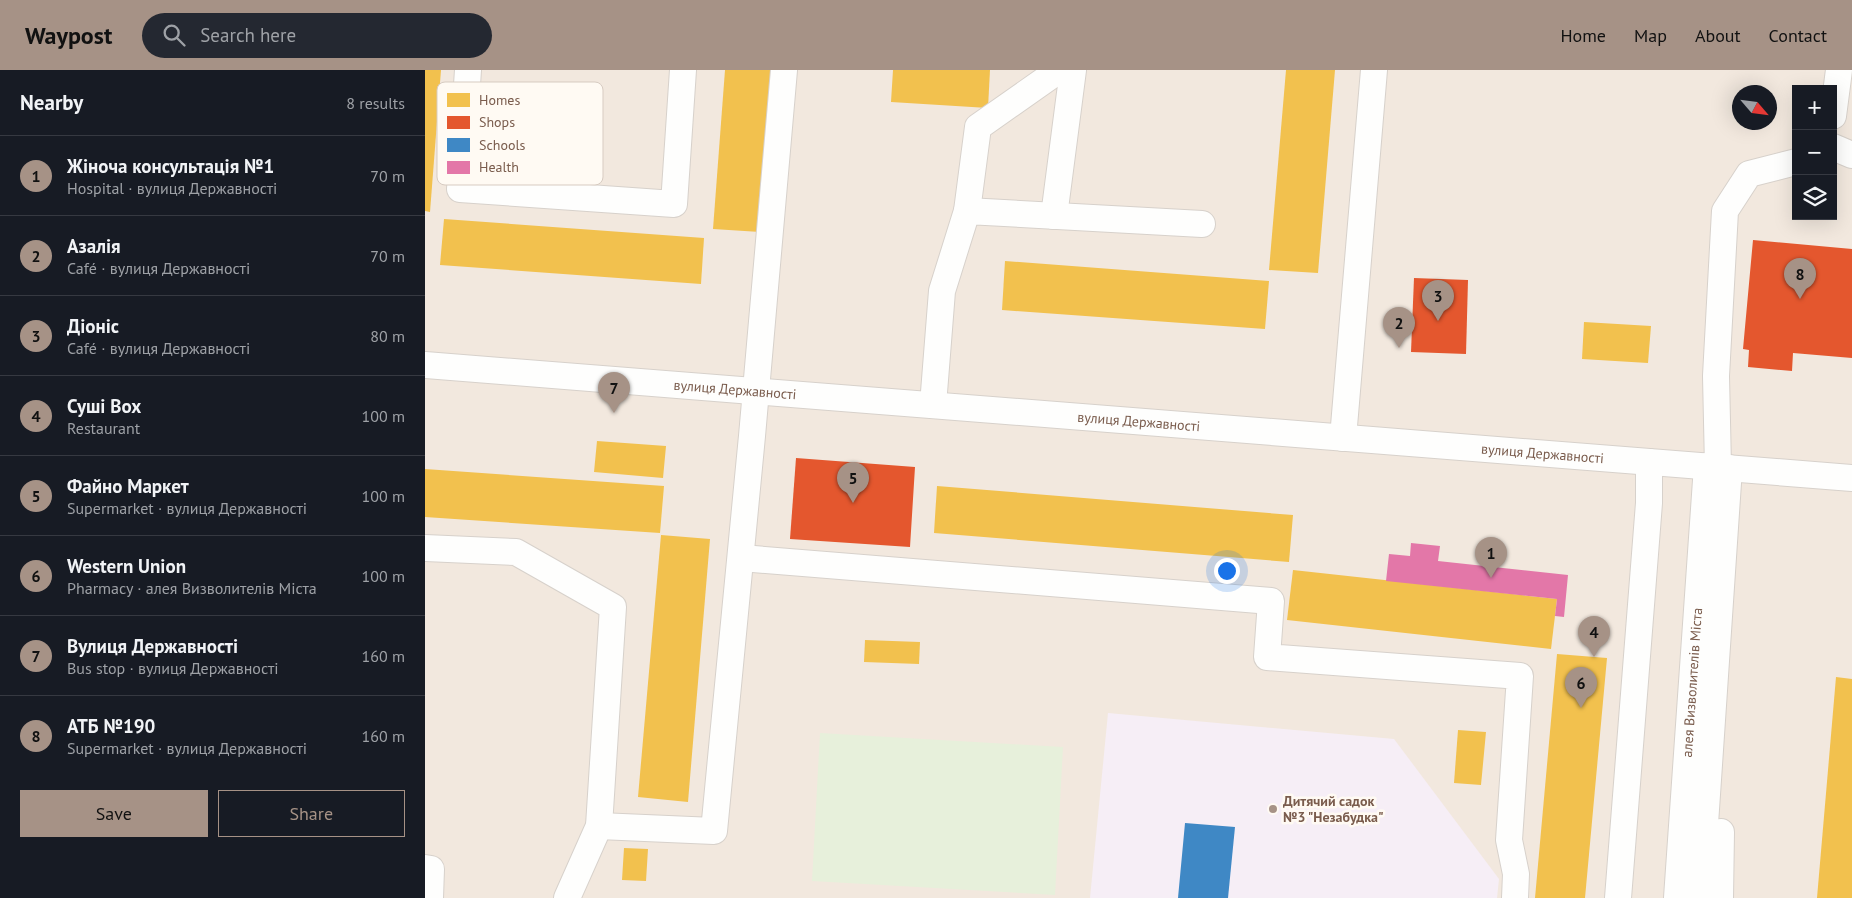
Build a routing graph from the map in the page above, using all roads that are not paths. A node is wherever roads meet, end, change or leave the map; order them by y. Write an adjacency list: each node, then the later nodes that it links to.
1 (683, 70): 11 (street)
2 (784, 70): 16 (street)
3 (1059, 70): 12 (street)
4 (1073, 70): 13 (street)
5 (1374, 70): 18 (street)
6 (1839, 70): 7 (street)
7 (1837, 85)
8 (1837, 149): 9 (street)
9 (1852, 155)
10 (1792, 163): 20 (street)
11 (460, 185)
12 (967, 211): 13 (street); 17 (street)
13 (1054, 216): 14 (street)
14 (1202, 224)
15 (425, 365): 16 (street, вулиця Державності)
16 (756, 391): 17 (street, вулиця Державності); 23 (street)
17 (933, 405): 18 (street, вулиця Державності)
18 (1343, 438): 19 (street, вулиця Державності)
19 (1649, 462): 20 (street, вулиця Державності); 29 (street)
20 (1724, 468): 21 (street, вулиця Державності); 30 (street, алея Визволителів Міста); 31 (street, алея Визволителів Міста); 32 (street)
21 (1852, 478)
22 (425, 548): 24 (street)
23 (741, 558): 24 (street); 28 (street)
24 (599, 826): 27 (street)
25 (425, 868): 26 (street)
26 (430, 898)
27 (567, 898)
28 (1515, 898)
29 (1618, 898)
30 (1677, 898)
31 (1700, 898)
32 (1720, 898)

